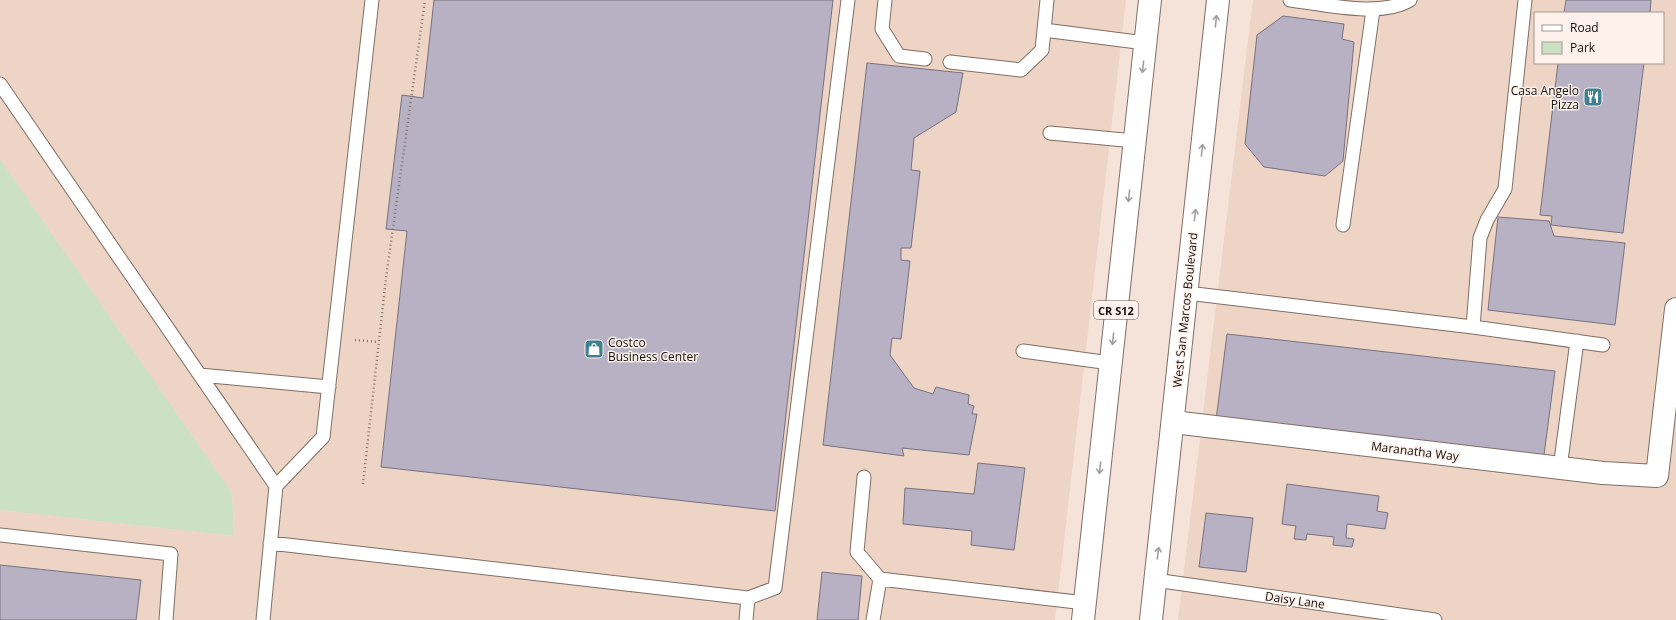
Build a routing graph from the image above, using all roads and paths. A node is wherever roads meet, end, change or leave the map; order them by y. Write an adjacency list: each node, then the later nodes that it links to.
1 (372, 0): 28 (lane)
2 (425, 0): 32 (path)
3 (848, 0): 38 (lane)
4 (885, 0): 14 (lane)
5 (1047, 0): 12 (lane)
6 (1150, 0): 13 (main road, CR S12)
7 (1218, 0): 20 (main road, West San Marcos Boulevard, one-way to 7)
8 (1290, 0): 11 (lane)
9 (1410, 0): 11 (lane)
10 (1525, 0): 22 (lane)
11 (1374, 10): 19 (lane)
12 (1044, 30): 13 (lane); 15 (lane)
13 (1145, 43): 18 (main road, CR S12, one-way to 18)
14 (925, 59)
15 (950, 62)
16 (0, 84): 27 (lane)
17 (1050, 133): 18 (lane)
18 (1135, 141): 26 (main road, CR S12, one-way to 26)
19 (1343, 225)
20 (1187, 293): 22 (lane); 29 (main road, West San Marcos Boulevard)
21 (1676, 309): 30 (main road, Maranatha Way)
22 (1472, 327): 23 (lane)
23 (1577, 341): 24 (lane); 30 (lane)
24 (1603, 345)
25 (1023, 351): 26 (lane)
26 (1110, 363): 39 (main road, CR S12, one-way to 39)
27 (200, 375): 28 (lane); 33 (lane)
28 (328, 388): 33 (lane)
29 (1173, 422): 30 (main road, Maranatha Way); 37 (main road, West San Marcos Boulevard, one-way to 29)
30 (1560, 468)
31 (864, 477): 36 (lane)
32 (363, 484)
33 (276, 486): 35 (lane)
34 (0, 535): 40 (lane)
35 (270, 543): 38 (lane); 41 (lane)
36 (880, 579): 39 (lane); 43 (lane)
37 (1155, 580): 44 (main road, West San Marcos Boulevard); 45 (lane, Daisy Lane)
38 (748, 598): 42 (lane)
39 (1084, 611)
40 (166, 620)
41 (263, 620)
42 (746, 620)
43 (873, 620)
44 (1151, 620)
45 (1435, 620)

